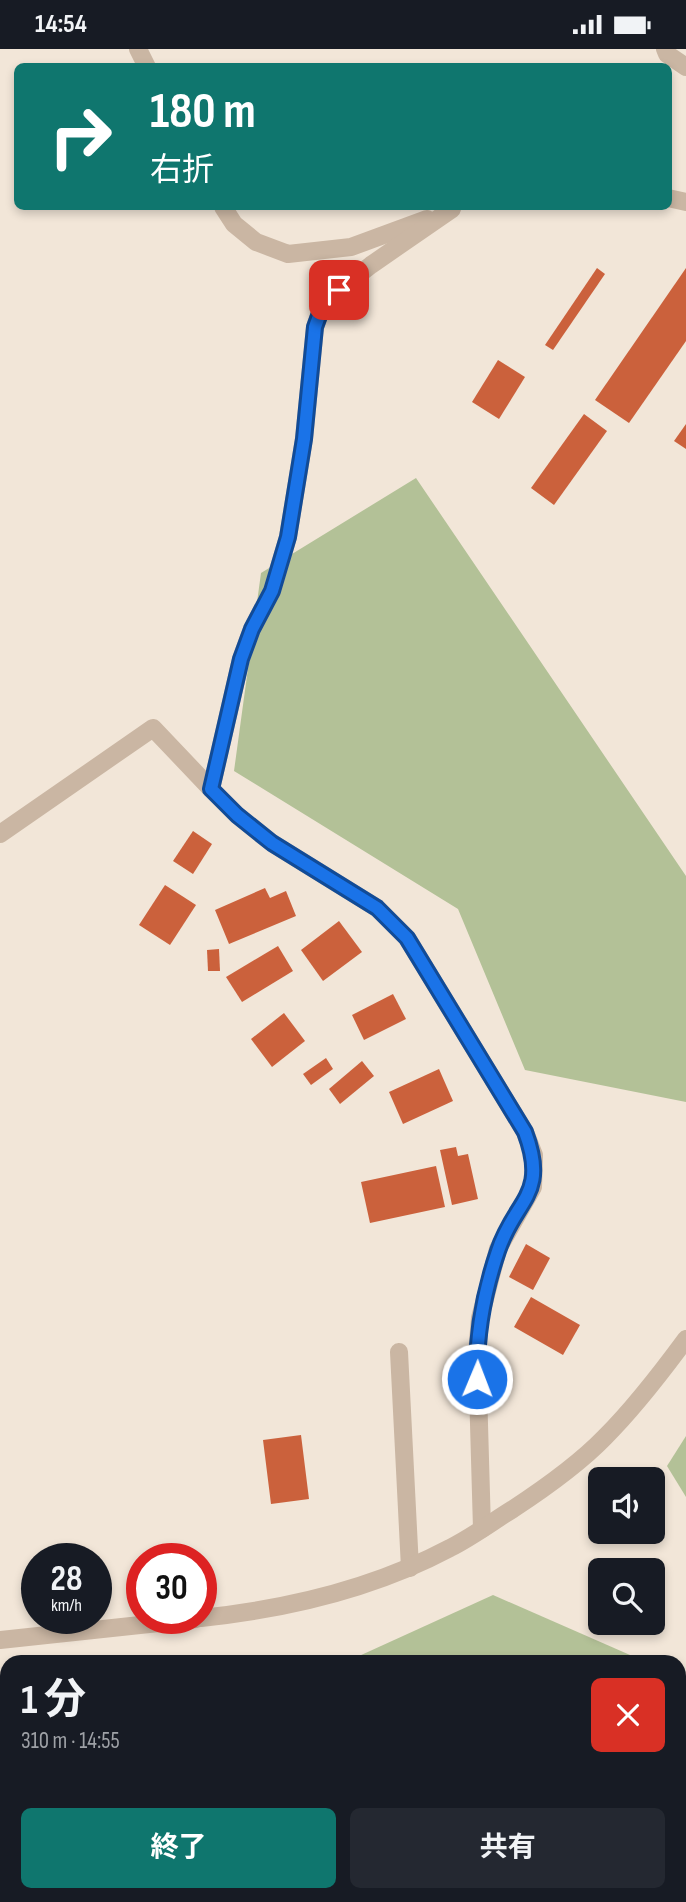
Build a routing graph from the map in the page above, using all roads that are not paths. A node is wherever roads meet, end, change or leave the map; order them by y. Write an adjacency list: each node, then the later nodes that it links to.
1 (664, 49): 2 (street)
2 (686, 67)
3 (225, 210): 4 (street)
4 (453, 210)
5 (455, 210): 6 (street)
6 (211, 789): 7 (street); 10 (street)
7 (0, 834)
8 (686, 1339): 10 (street)
9 (399, 1352): 11 (street)
10 (482, 1529): 11 (street)
11 (410, 1568): 12 (street)
12 (217, 1616)
13 (126, 1626): 14 (street)
14 (0, 1640)

